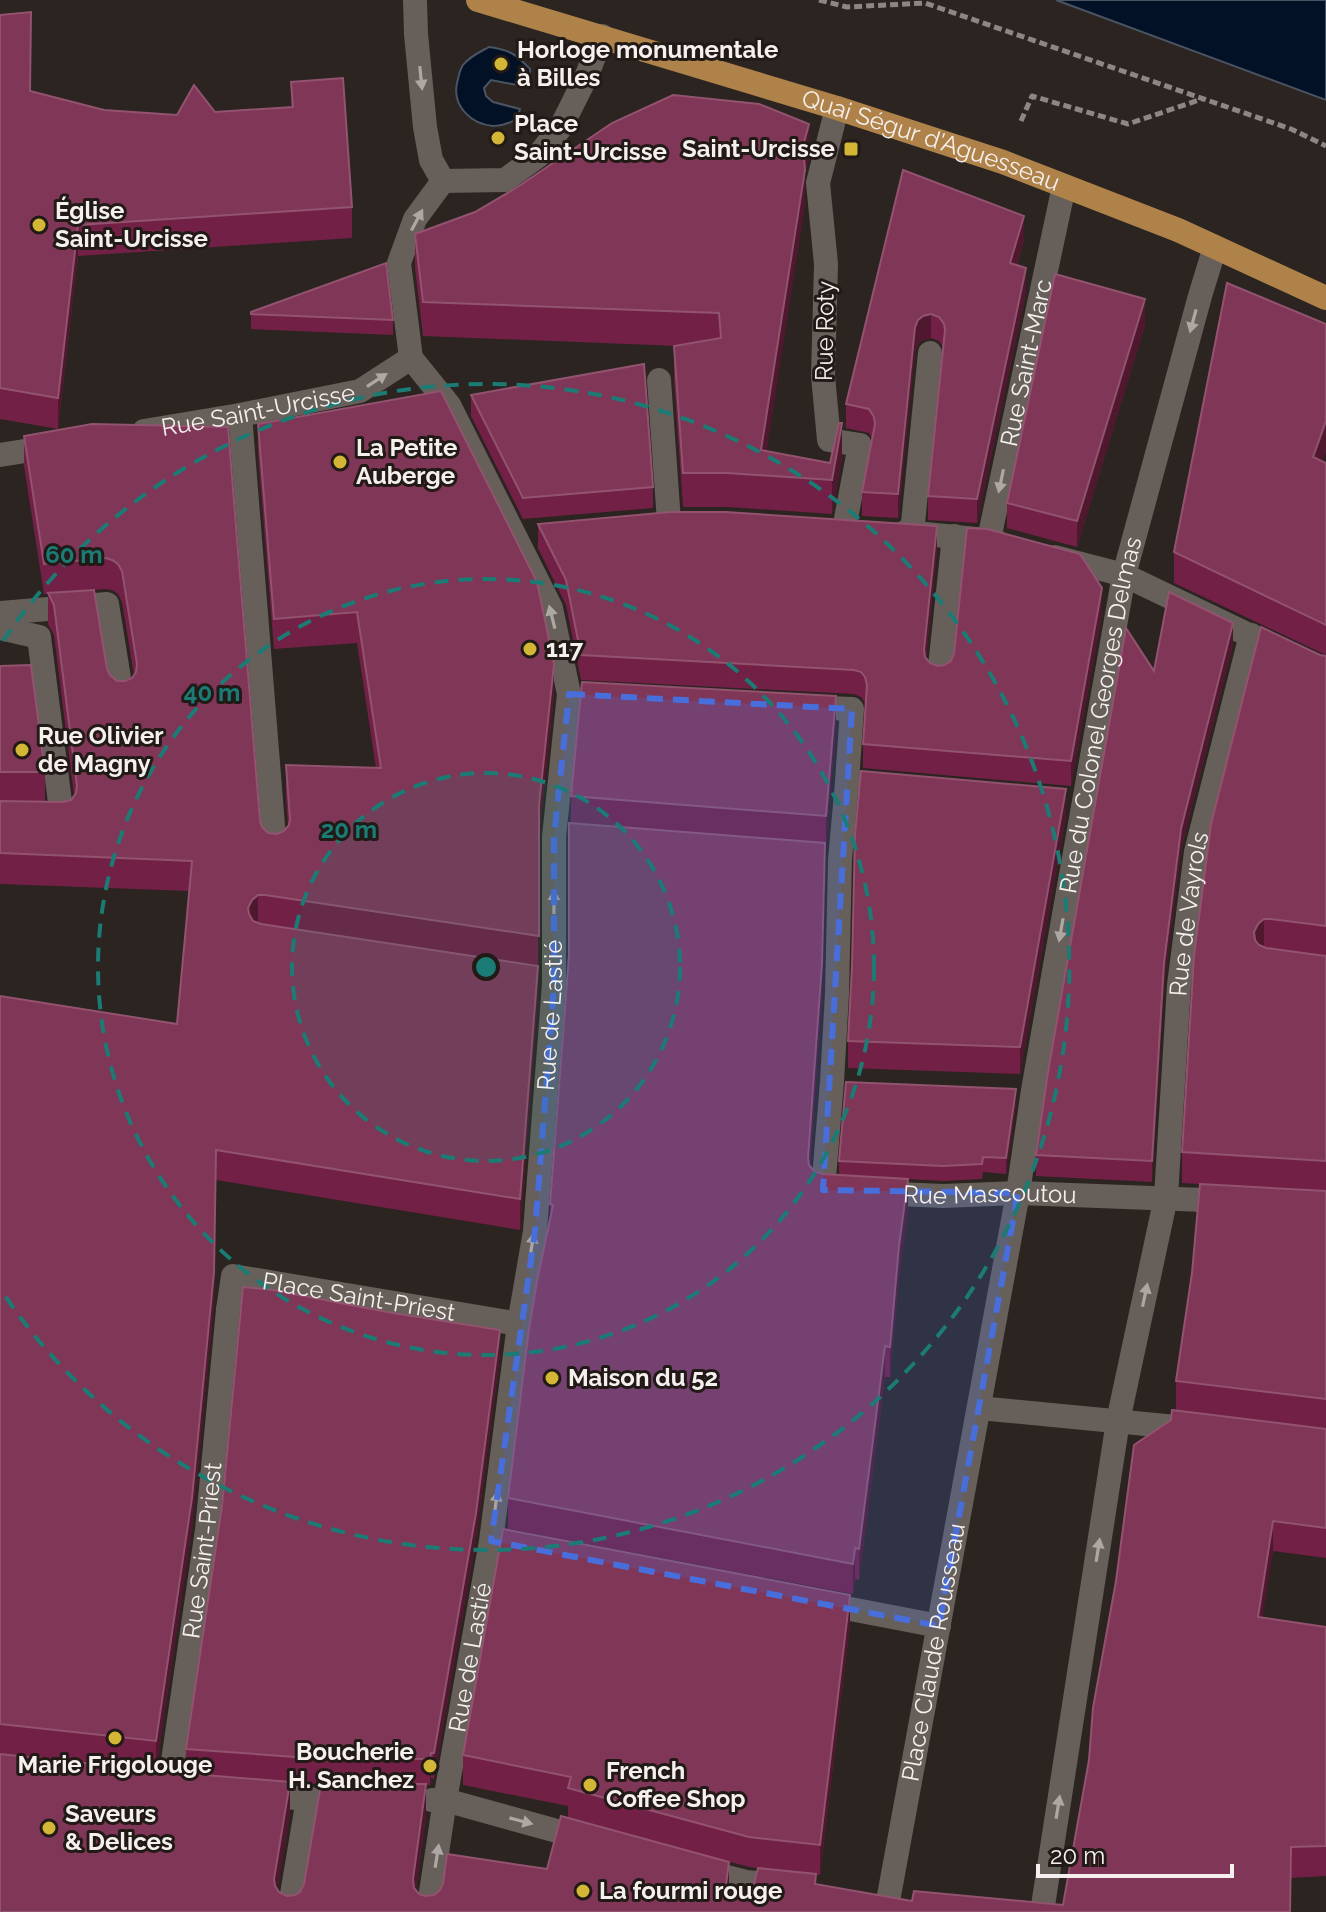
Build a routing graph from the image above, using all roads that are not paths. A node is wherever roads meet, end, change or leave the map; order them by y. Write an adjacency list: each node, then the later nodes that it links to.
1 (415, 0): 5 (street, one-way to 5)
2 (478, 0): 3 (main road, Quai Ségur d'Aguesseau)
3 (602, 36): 4 (main road, Quai Ségur d'Aguesseau); 5 (street)
4 (837, 108): 6 (main road, Quai Ségur d'Aguesseau); 18 (street, Rue Roty)
5 (443, 181): 10 (street, one-way to 5)
6 (1064, 186): 7 (main road, Quai Ségur d'Aguesseau); 21 (street, Rue Saint-Marc, one-way to 21)
7 (1215, 247): 8 (main road, Quai Ségur d'Aguesseau); 22 (street, Rue du Colonel Georges Delmas, one-way to 22)
8 (1326, 298)
9 (930, 353): 19 (street)
10 (411, 358): 12 (street, Rue Saint-Urcisse, one-way to 10); 38 (street, Rue de Lastié, one-way to 10)
11 (659, 380): 16 (street)
12 (240, 415): 13 (street, Rue Saint-Urcisse); 33 (street)
13 (120, 435)
14 (75, 443): 15 (street)
15 (0, 455)
16 (697, 522)
17 (815, 527): 18 (street)
18 (844, 529): 19 (street)
19 (912, 533): 20 (street)
20 (954, 536): 21 (street); 27 (street)
21 (989, 539): 22 (street)
22 (1124, 575): 25 (street); 34 (street, Rue du Colonel Georges Delmas, one-way to 34)
23 (0, 613): 28 (street)
24 (0, 628): 32 (street)
25 (1251, 635): 26 (street); 35 (street, Rue de Vayrols)
26 (1326, 672)
27 (939, 676)
28 (122, 697)
29 (789, 706): 30 (street, Rue Mascoutou)
30 (847, 782): 31 (street); 34 (street, Rue Mascoutou)
31 (878, 784)
32 (0, 817)
33 (275, 850)
34 (1018, 1193): 35 (street, Rue Mascoutou); 39 (street, Place Claude Rousseau)
35 (1166, 1197): 36 (street, Rue Mascoutou); 40 (street, Rue de Vayrols, one-way to 35)
36 (1249, 1202)
37 (228, 1310): 38 (street, Place Saint-Priest); 44 (street, Rue Saint-Priest)
38 (519, 1324): 49 (street, Rue de Lastié, one-way to 38)
39 (979, 1408): 40 (street); 43 (street, Place Claude Rousseau)
40 (1118, 1421): 41 (street); 58 (street, Rue de Vayrols, one-way to 40)
41 (1219, 1431)
42 (789, 1597): 43 (street)
43 (939, 1626): 55 (street, Place Claude Rousseau)
44 (169, 1788)
45 (231, 1793): 46 (street)
46 (308, 1799): 47 (street); 56 (street)
47 (369, 1800)
48 (415, 1800): 49 (street)
49 (445, 1800): 50 (street, one-way to 50); 57 (street, Rue de Lastié, one-way to 49)
50 (611, 1845)
51 (671, 1862): 52 (street)
52 (804, 1888)
53 (862, 1895): 55 (street)
54 (918, 1901): 55 (street)
55 (887, 1905)
56 (289, 1912)
57 (428, 1912)
58 (1034, 1912)

